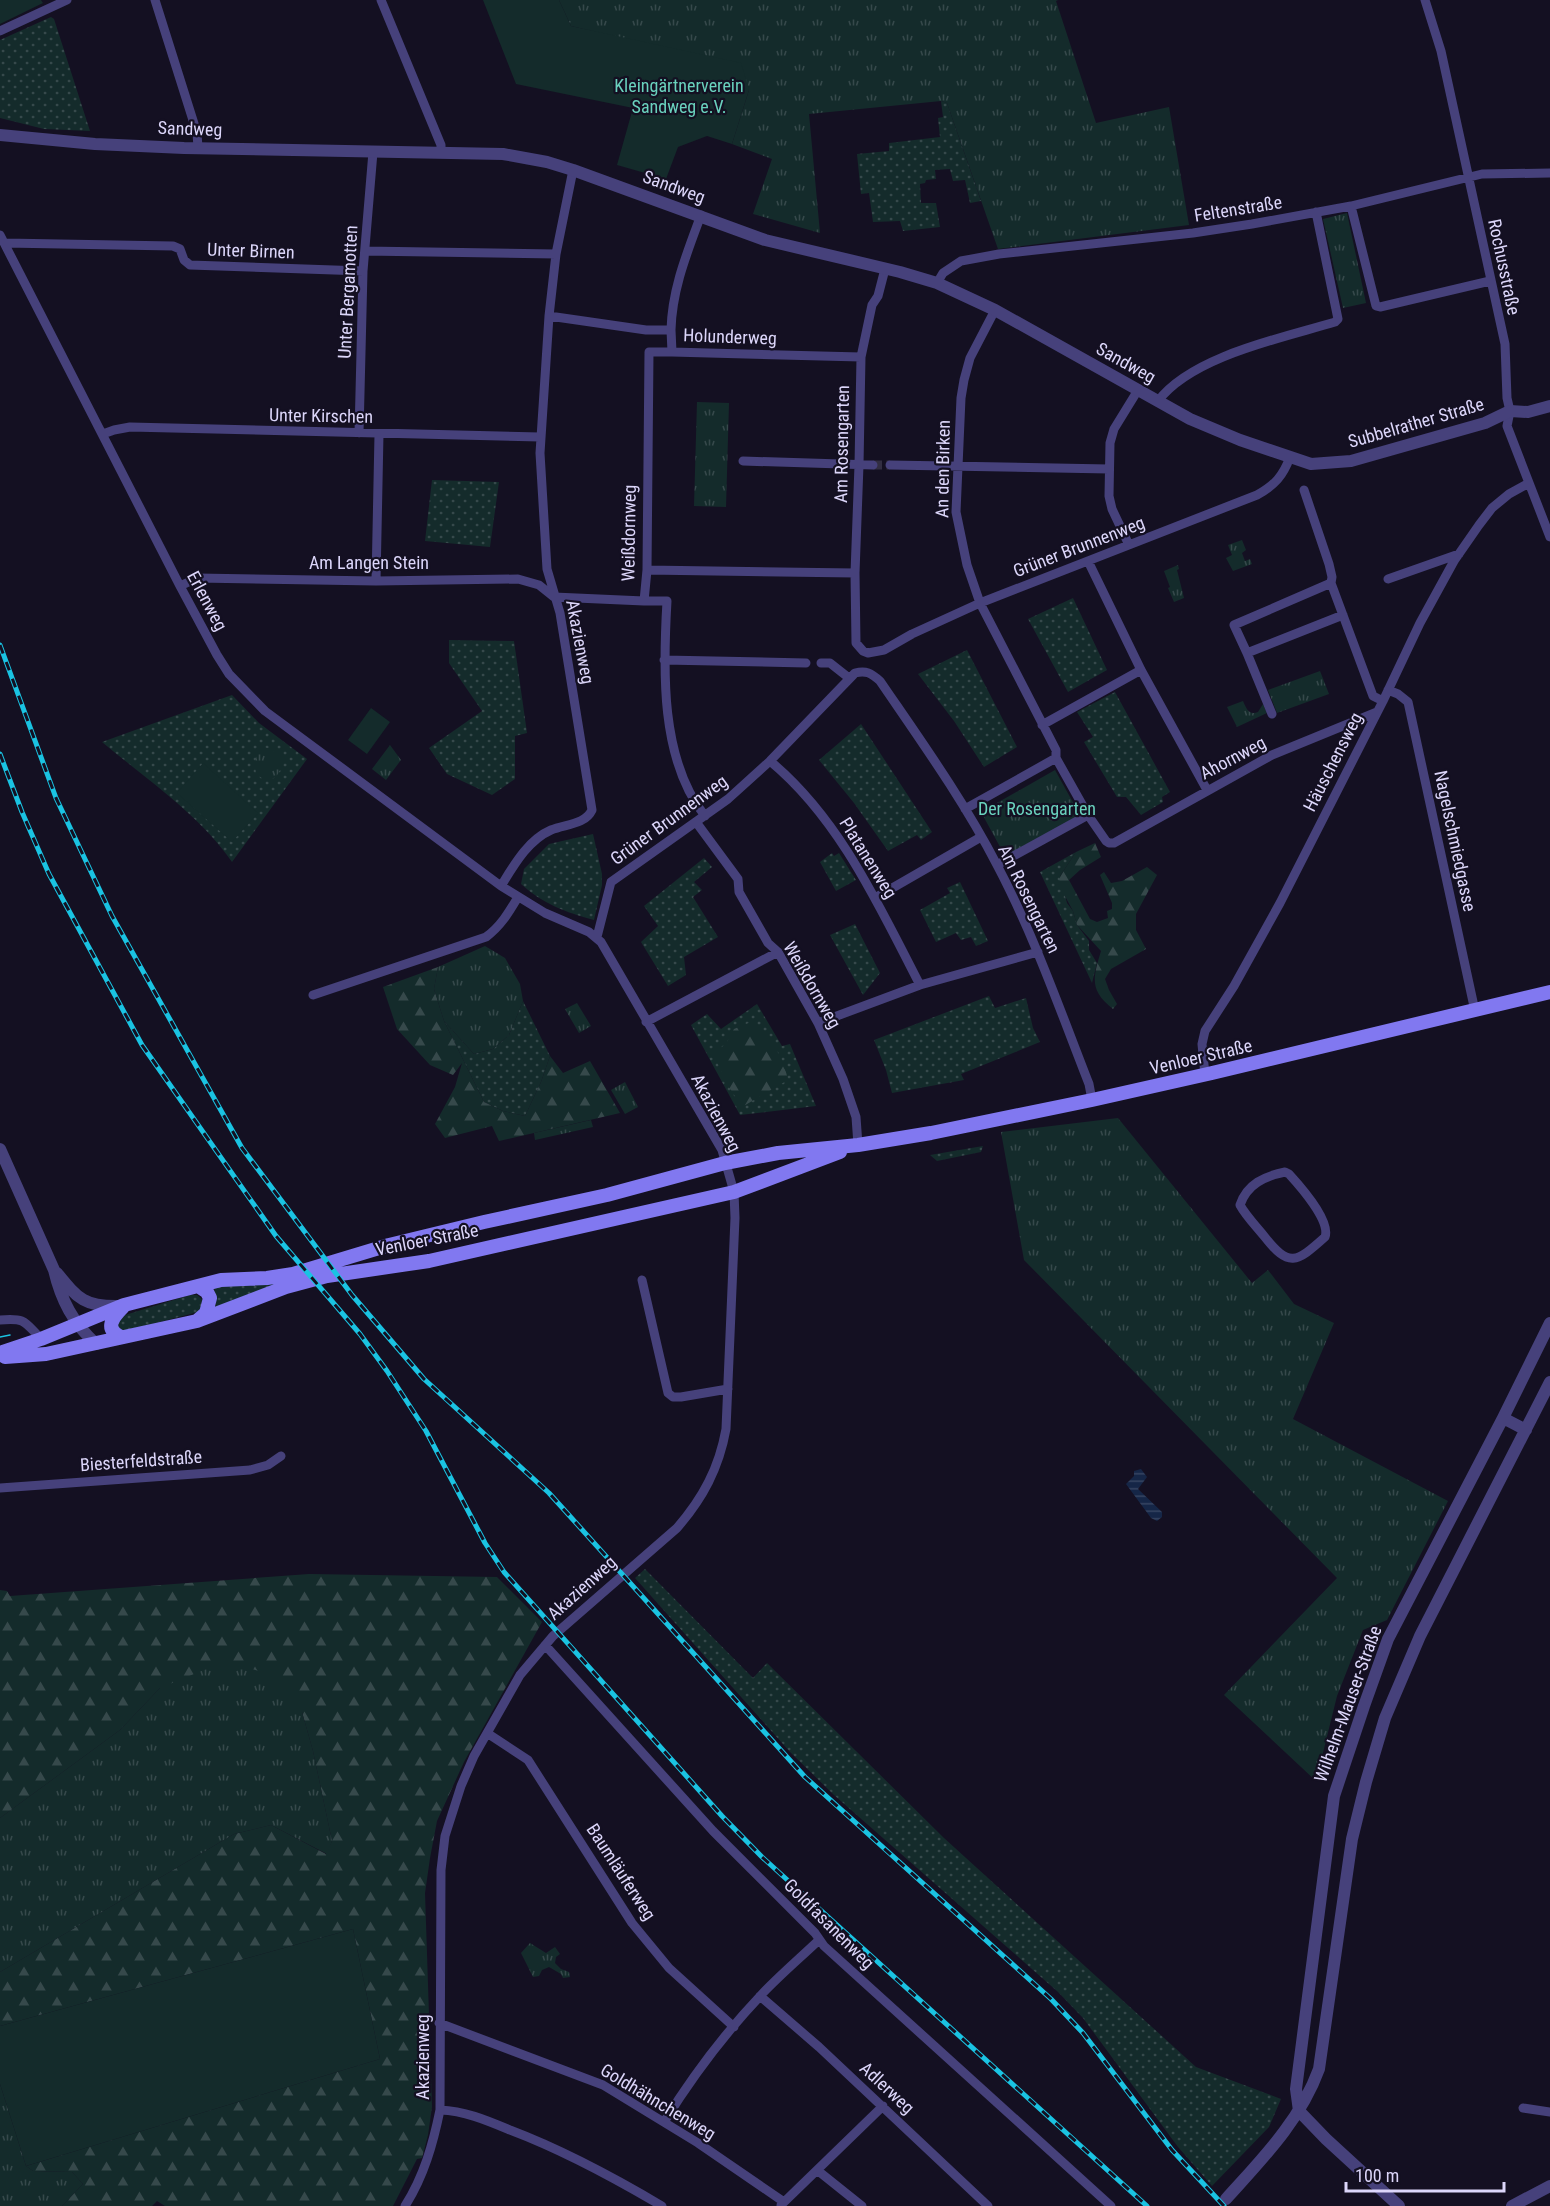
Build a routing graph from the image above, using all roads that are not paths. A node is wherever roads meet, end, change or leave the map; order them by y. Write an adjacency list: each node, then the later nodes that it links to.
1 (67, 0): 5 (street)
2 (155, 0): 7 (street)
3 (381, 0): 9 (street)
4 (1425, 0): 12 (street, Rochusstraße)
5 (0, 31)
6 (0, 135): 7 (street, Sandweg)
7 (198, 148): 8 (street, Sandweg)
8 (373, 152): 9 (street, Sandweg); 17 (street, Unter Bergamotten)
9 (441, 153): 10 (street, Sandweg)
10 (573, 170): 15 (street, Sandweg); 18 (street, Akazienweg)
11 (1550, 174): 12 (street, Feltenstraße)
12 (1468, 177): 13 (street, Feltenstraße); 21 (street, Rochusstraße)
13 (1352, 206): 14 (street, Feltenstraße); 21 (street)
14 (1316, 212): 22 (street, Feltenstraße); 29 (street)
15 (701, 215): 19 (street, Sandweg); 25 (street)
16 (2, 239): 20 (street, Unter Birnen); 33 (street, Erlenweg)
17 (365, 251): 18 (street); 20 (street, Unter Bergamotten)
18 (556, 254): 24 (street, Akazienweg)
19 (885, 269): 22 (street, Sandweg); 27 (street, Am Rosengarten)
20 (363, 271): 32 (street, Unter Bergamotten)
21 (1490, 281): 31 (street, Rochusstraße)
22 (937, 283): 23 (street, Sandweg)
23 (995, 310): 28 (street, Sandweg); 41 (street, An den Birken)
24 (549, 316): 25 (street, Holunderweg); 35 (street, Akazienweg)
25 (671, 330): 26 (street, Holunderweg)
26 (672, 352): 27 (street, Holunderweg); 49 (street, Weißdornweg)
27 (861, 357): 38 (street, Am Rosengarten)
28 (1138, 390): 29 (street, Sandweg); 42 (street)
29 (1158, 401): 36 (street, Sandweg)
30 (1550, 406): 31 (street, Subbelrather Straße)
31 (1509, 411): 36 (street, Subbelrather Straße); 43 (street, Rochusstraße)
32 (359, 433): 33 (street, Unter Kirschen); 34 (street, Unter Kirschen)
33 (102, 434): 54 (street, Erlenweg)
34 (379, 434): 35 (street, Unter Kirschen); 52 (street)
35 (540, 437): 55 (street, Akazienweg)
36 (1290, 457): 46 (street, Grüner Brunnenweg)
37 (743, 461): 38 (street)
38 (859, 465): 39 (street); 50 (street, Am Rosengarten)
39 (873, 465)
40 (890, 465): 41 (street)
41 (957, 466): 42 (street); 57 (street, An den Birken)
42 (1109, 469): 46 (street)
43 (1529, 483): 45 (street, Rochusstraße); 47 (street, Häuschensweg)
44 (1304, 490): 53 (street)
45 (1550, 537)
46 (1129, 545): 48 (street, Grüner Brunnenweg)
47 (1459, 554): 51 (street); 67 (street, Häuschensweg)
48 (1088, 561): 57 (street, Grüner Brunnenweg); 64 (street)
49 (646, 570): 50 (street); 56 (street, Weißdornweg)
50 (855, 573): 59 (street, Am Rosengarten)
51 (1388, 579)
52 (376, 581): 54 (street, Am Langen Stein); 55 (street, Am Langen Stein)
53 (1331, 583): 58 (street); 60 (street)
54 (180, 586): 82 (street, Erlenweg)
55 (554, 597): 56 (street); 82 (street, Akazienweg)
56 (644, 600): 61 (street, Weißdornweg)
57 (980, 603): 59 (street, Grüner Brunnenweg); 71 (street, An den Birken)
58 (1343, 615): 60 (street); 68 (street)
59 (868, 653)
60 (1247, 653): 70 (street)
61 (664, 660): 62 (street); 77 (street, Weißdornweg)
62 (806, 663)
63 (821, 663): 66 (street)
64 (1141, 670): 71 (street); 74 (street)
65 (865, 671): 66 (street, Grüner Brunnenweg); 75 (street, Am Rosengarten)
66 (849, 678): 73 (street, Grüner Brunnenweg)
67 (1388, 690): 68 (street, Häuschensweg); 91 (street, Nagelschmiedgasse)
68 (1383, 701): 69 (street, Häuschensweg)
69 (1377, 712): 74 (street, Ahornweg); 94 (street, Häuschensweg)
70 (1272, 714)
71 (1042, 725): 72 (street, An den Birken)
72 (1056, 758): 75 (street); 76 (street, An den Birken)
73 (770, 761): 77 (street, Grüner Brunnenweg); 84 (street, Platanenweg)
74 (1207, 790): 80 (street, Ahornweg)
75 (965, 809): 79 (street, Am Rosengarten)
76 (1088, 815): 80 (street, An den Birken); 81 (street)
77 (705, 816): 78 (street, Grüner Brunnenweg)
78 (696, 822): 85 (street, Grüner Brunnenweg); 86 (street, Weißdornweg)
79 (981, 837): 81 (street, Am Rosengarten); 84 (street)
80 (1109, 843)
81 (997, 865): 87 (street, Am Rosengarten)
82 (501, 886): 83 (street, Akazienweg)
83 (518, 897): 85 (street, Akazienweg); 90 (street)
84 (875, 898): 88 (street, Platanenweg)
85 (597, 938): 92 (street, Akazienweg)
86 (778, 952): 92 (street); 93 (street, Weißdornweg)
87 (1038, 952): 88 (street); 95 (street, Am Rosengarten)
88 (920, 985): 93 (street)
89 (1550, 992): 91 (main road, Venloer Straße)
90 (313, 995)
91 (1475, 1011): 94 (main road, Venloer Straße)
92 (646, 1022): 98 (street, Akazienweg)
93 (818, 1023): 96 (street, Weißdornweg)
94 (1205, 1075): 95 (main road, Venloer Straße)
95 (1092, 1100): 96 (main road, Venloer Straße)
96 (858, 1145): 98 (main road, Venloer Straße); 100 (main road, Venloer Straße)
97 (0, 1149): 101 (street)
98 (725, 1163): 100 (street, Akazienweg); 103 (main road, Venloer Straße)
99 (1257, 1181): 99 (street)
100 (734, 1192): 106 (main road, Venloer Straße); 114 (street, Akazienweg)
101 (54, 1270): 104 (street); 108 (street)
102 (642, 1280): 114 (street)
103 (198, 1286): 104 (main road, Venloer Straße); 106 (main road)
104 (124, 1305): 108 (main road, Venloer Straße); 109 (main road)
105 (0, 1320): 110 (street)
106 (197, 1321): 109 (main road, Venloer Straße)
107 (1550, 1323): 115 (street, Wilhelm-Mauser-Straße)
108 (76, 1324): 110 (main road, Venloer Straße); 111 (street)
109 (121, 1337): 111 (main road, Venloer Straße)
110 (41, 1340): 112 (main road, Venloer Straße)
111 (96, 1344): 112 (main road, Venloer Straße)
112 (0, 1355)
113 (1550, 1382): 116 (street)
114 (728, 1389): 119 (street, Akazienweg)
115 (1503, 1418): 116 (street); 121 (street, Wilhelm-Mauser-Straße)
116 (1526, 1430): 122 (street)
117 (281, 1456): 118 (street, Biesterfeldstraße)
118 (0, 1488)
119 (545, 1646): 120 (street, Akazienweg); 123 (street, Goldfasanenweg)
120 (487, 1733): 125 (street, Akazienweg); 126 (street, Baumläuferweg)
121 (1317, 1919): 122 (street); 130 (street, Wilhelm-Mauser-Straße)
122 (1340, 1923): 130 (street)
123 (819, 1940): 124 (street); 141 (street, Goldfasanenweg)
124 (760, 1996): 126 (street); 127 (street, Adlerweg)
125 (439, 2023): 129 (street, Akazienweg); 132 (street, Goldhähnchenweg)
126 (734, 2027): 132 (street)
127 (883, 2106): 133 (street); 140 (street, Adlerweg)
128 (1522, 2108): 131 (street)
129 (440, 2110): 137 (street, Akazienweg); 138 (street)
130 (1299, 2111): 135 (street); 142 (street)
131 (1550, 2112)
132 (664, 2122): 136 (street, Goldhähnchenweg)
133 (817, 2170): 136 (street); 139 (street)
134 (1550, 2186): 143 (street)
135 (1226, 2199)
136 (782, 2204)
137 (405, 2206)
138 (662, 2206)
139 (862, 2206)
140 (988, 2206)
141 (1111, 2206)
142 (1399, 2206)
143 (1512, 2206)

